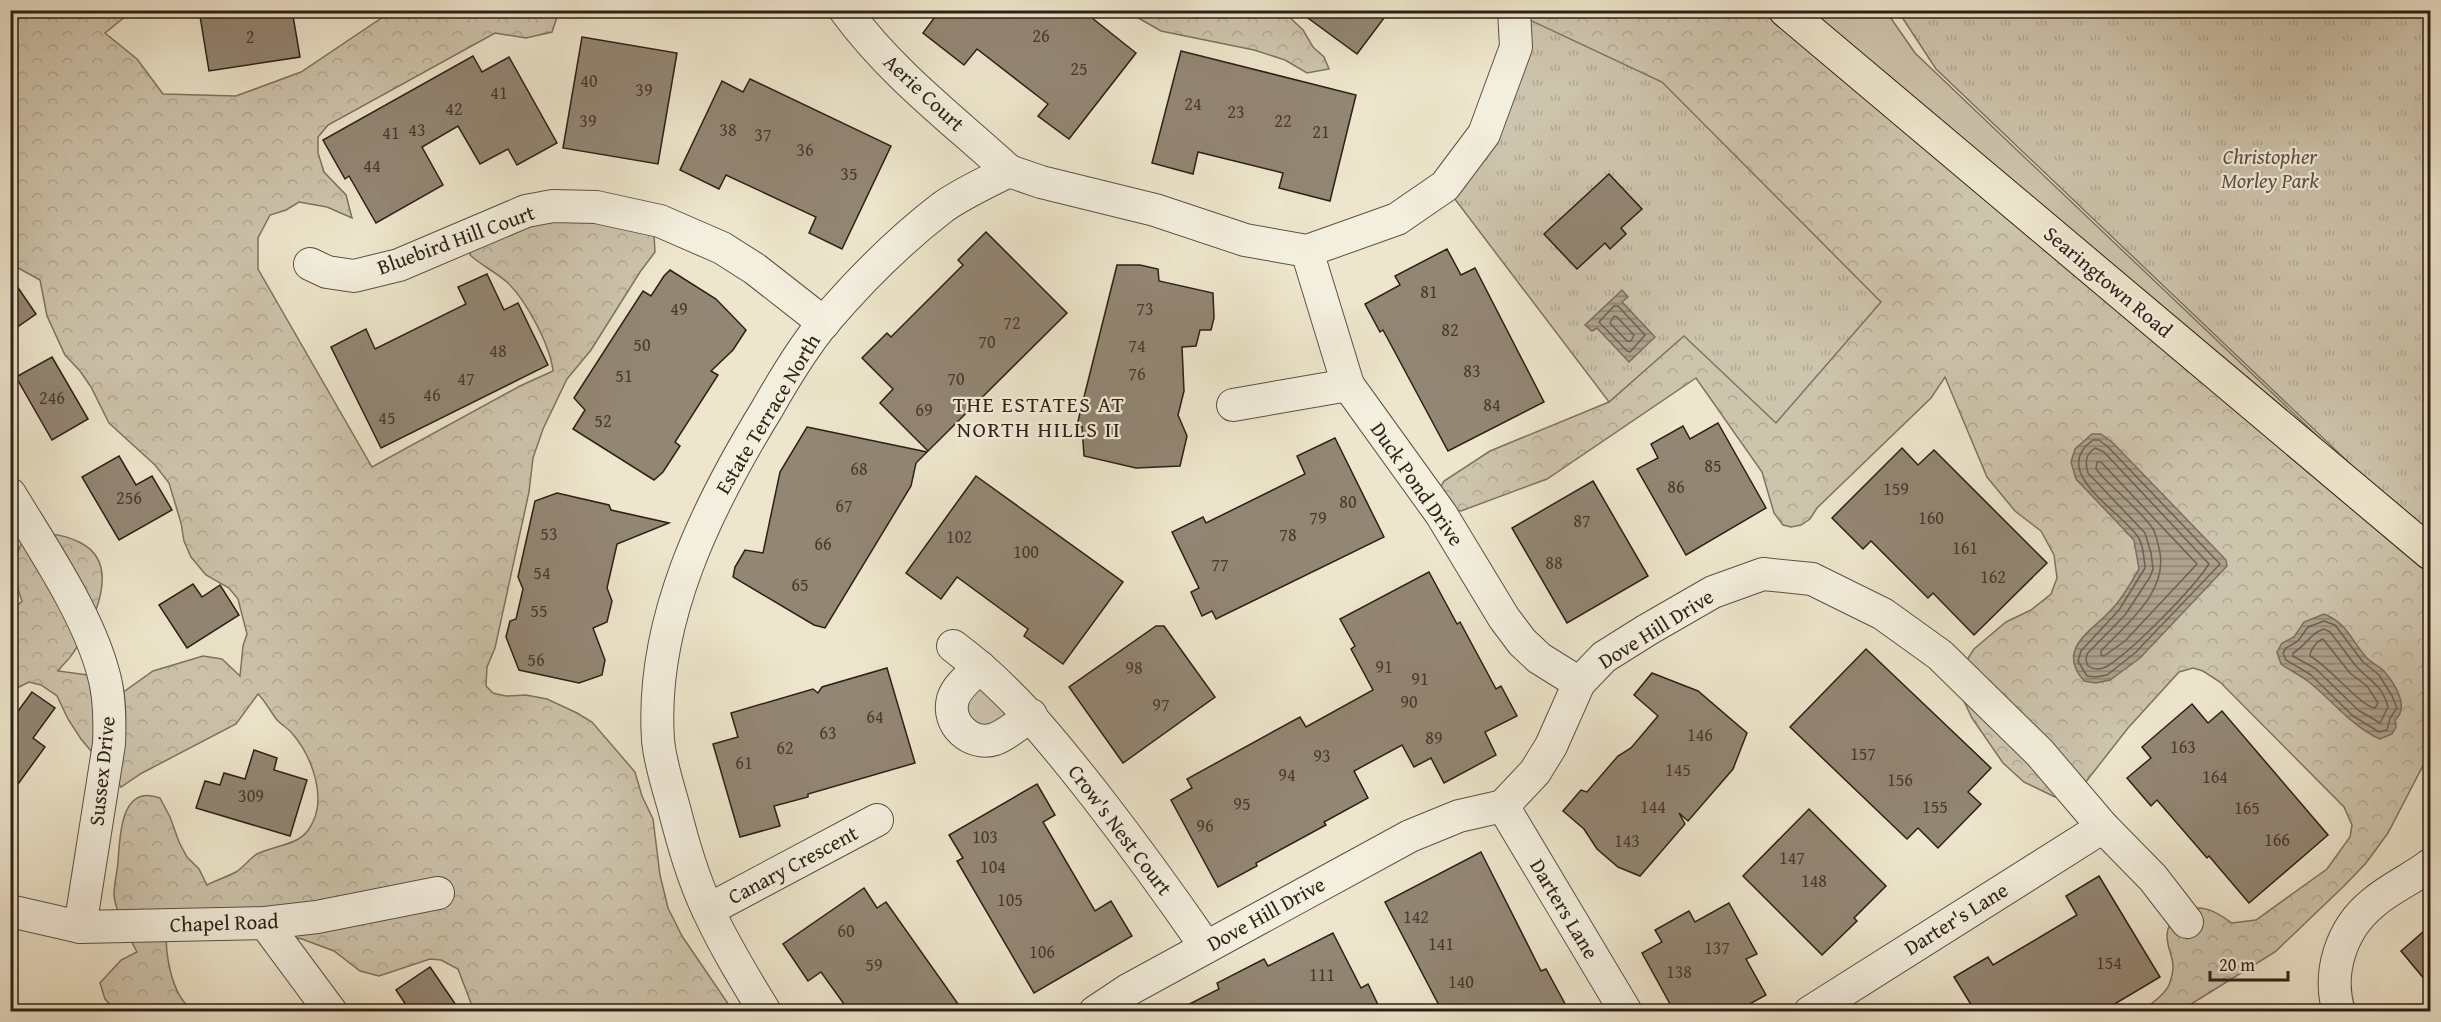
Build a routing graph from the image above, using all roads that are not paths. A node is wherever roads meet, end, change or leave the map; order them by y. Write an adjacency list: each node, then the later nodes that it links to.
1 (845, 10): 4 (street, Aerie Court)
2 (1514, 10): 5 (street)
3 (1785, 10): 11 (main road, Searingtown Road)
4 (1009, 171): 5 (street); 7 (street, Estate Terrace North)
5 (1307, 251): 8 (street, Duck Pond Drive)
6 (310, 264): 7 (street, Bluebird Hill Court)
7 (824, 323): 21 (street, Estate Terrace North)
8 (1348, 385): 9 (street); 14 (street, Duck Pond Drive)
9 (1233, 405)
10 (10, 494): 25 (street, Sussex Drive)
11 (2430, 553)
12 (953, 646): 13 (street, Crow's Nest Court)
13 (980, 667): 15 (street, Crow's Nest Court); 15 (street)
14 (1579, 682): 16 (street, Dove Hill Drive); 18 (street, Dove Hill Drive)
15 (1031, 716): 26 (street, Crow's Nest Court)
16 (1503, 806): 26 (street, Dove Hill Drive); 30 (street, Darters Lane)
17 (877, 820): 21 (street, Canary Crescent)
18 (2103, 827): 23 (street, Dove Hill Drive); 31 (street, Darter's Lane)
19 (2430, 863): 32 (street)
20 (438, 893): 24 (street, Chapel Road)
21 (708, 910): 28 (street, Estate Terrace North)
22 (10, 911): 25 (street, Chapel Road)
23 (2187, 922)
24 (266, 923): 25 (street, Chapel Road); 27 (street)
25 (80, 927)
26 (1206, 946): 29 (street, Dove Hill Drive)
27 (331, 1011)
28 (765, 1011)
29 (1095, 1011)
30 (1626, 1011)
31 (1810, 1011)
32 (2339, 1011)

